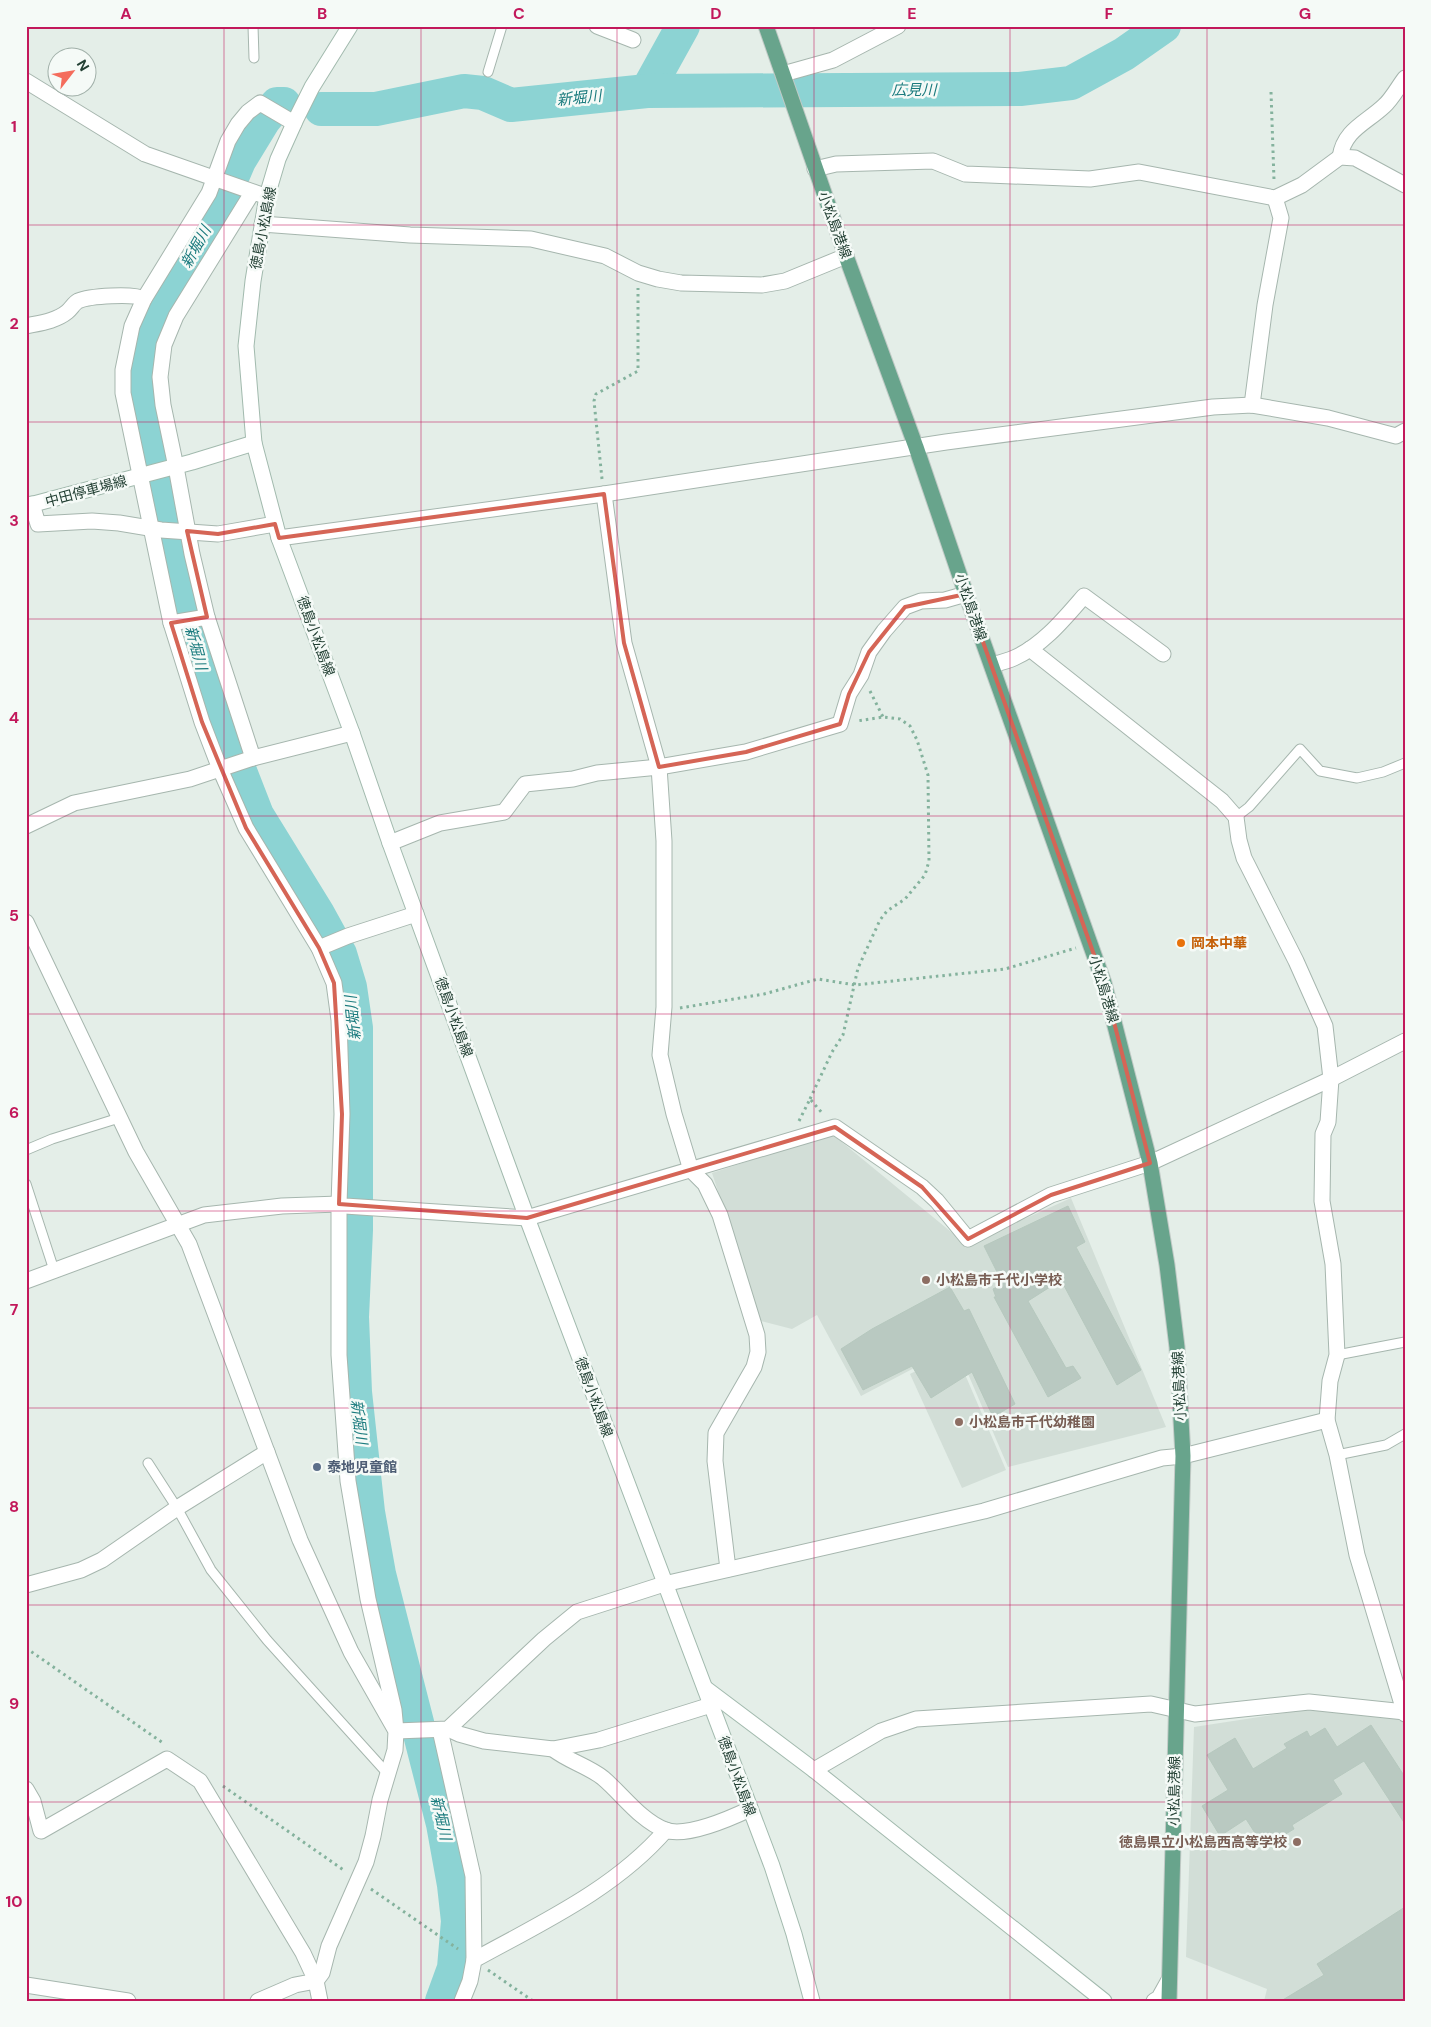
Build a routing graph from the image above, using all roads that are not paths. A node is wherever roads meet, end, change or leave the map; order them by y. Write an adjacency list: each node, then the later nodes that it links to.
1 (253, 26): 8 (lane)
2 (350, 26): 13 (street, 徳島小松島線)
3 (502, 26): 9 (lane)
4 (597, 26): 7 (street)
5 (766, 26): 10 (main road, 小松島港線)
6 (898, 26): 10 (street)
7 (633, 40)
8 (254, 58)
9 (488, 72)
10 (784, 78): 15 (main road, 小松島港線)
11 (1405, 78): 14 (street)
12 (26, 81): 16 (street)
13 (294, 123): 16 (street); 18 (street, 徳島小松島線)
14 (1340, 158): 17 (street); 19 (street)
15 (815, 169): 19 (street); 21 (main road, 小松島港線)
16 (218, 181): 18 (street); 22 (street)
17 (1405, 185)
18 (255, 193): 20 (street, 徳島小松島線); 28 (street)
19 (1275, 198): 24 (street)
20 (262, 224): 21 (street); 26 (street, 徳島小松島線)
21 (846, 256): 27 (main road, 小松島港線)
22 (144, 299): 23 (street); 29 (street)
23 (26, 326)
24 (1252, 405): 25 (street); 27 (street)
25 (1402, 437)
26 (254, 443): 28 (street); 34 (street, 徳島小松島線)
27 (916, 447): 30 (street); 35 (main road, 小松島港線)
28 (173, 467): 29 (street, 中田停車場線); 33 (street)
29 (142, 476): 31 (street, 中田停車場線); 32 (street)
30 (604, 494): 34 (street); 44 (street)
31 (29, 505): 32 (street)
32 (156, 529): 33 (street); 37 (street)
33 (184, 531): 34 (street); 36 (street)
34 (277, 531): 41 (street, 徳島小松島線)
35 (966, 594): 40 (main road, 小松島港線); 44 (street)
36 (203, 618): 37 (street); 42 (street)
37 (175, 623): 45 (street)
38 (1030, 649): 39 (street); 40 (street); 46 (street)
39 (1163, 654)
40 (992, 665): 56 (main road, 小松島港線)
41 (352, 733): 42 (street); 48 (street, 徳島小松島線)
42 (249, 759): 45 (street)
43 (1405, 763): 46 (lane)
44 (659, 767): 48 (street); 57 (street)
45 (223, 768): 47 (street); 51 (street)
46 (1236, 817): 53 (street)
47 (26, 826)
48 (390, 843): 49 (street, 徳島小松島線)
49 (416, 914): 51 (street); 60 (street, 徳島小松島線)
50 (26, 922): 54 (street)
51 (322, 947): 59 (street)
52 (1405, 1042): 53 (street)
53 (1331, 1079): 56 (street); 65 (street)
54 (119, 1118): 55 (lane); 61 (street)
55 (26, 1150)
56 (1150, 1163): 57 (street); 70 (main road, 小松島港線)
57 (692, 1170): 60 (street); 73 (street)
58 (26, 1184): 62 (lane)
59 (342, 1205): 60 (street); 61 (street); 81 (street)
60 (527, 1218): 74 (street, 徳島小松島線)
61 (178, 1223): 62 (street); 68 (street)
62 (54, 1270): 63 (street)
63 (26, 1280)
64 (1405, 1342): 65 (lane)
65 (1336, 1355): 66 (street)
66 (1327, 1420): 69 (street); 70 (street)
67 (1405, 1434): 69 (lane)
68 (267, 1452): 72 (street); 81 (street)
69 (1337, 1455): 79 (street)
70 (1183, 1456): 73 (street); 78 (main road, 小松島港線)
71 (148, 1463): 72 (lane)
72 (177, 1508): 75 (street); 84 (lane)
73 (728, 1569): 74 (street)
74 (664, 1584): 76 (street, 徳島小松島線); 80 (street)
75 (26, 1585)
76 (705, 1688): 77 (street, 徳島小松島線); 83 (street)
77 (711, 1705): 82 (street); 86 (street, 徳島小松島線)
78 (1175, 1709): 79 (street); 83 (street); 89 (main road, 小松島港線)
79 (1404, 1713)
80 (441, 1730): 81 (street); 82 (street); 88 (street)
81 (401, 1731): 84 (street)
82 (553, 1749): 87 (street)
83 (814, 1770): 92 (street)
84 (387, 1773): 90 (street)
85 (26, 1789): 90 (street)
86 (750, 1809): 87 (street); 97 (street, 徳島小松島線)
87 (666, 1830): 88 (street)
88 (474, 1960): 96 (street)
89 (1169, 1980): 98 (street); 99 (main road, 小松島港線)
90 (316, 1981): 94 (street); 95 (street)
91 (26, 1985): 93 (street)
92 (1104, 1999)
93 (128, 2001)
94 (258, 2001)
95 (320, 2001)
96 (462, 2001)
97 (812, 2001)
98 (1154, 2001)
99 (1169, 2001)

